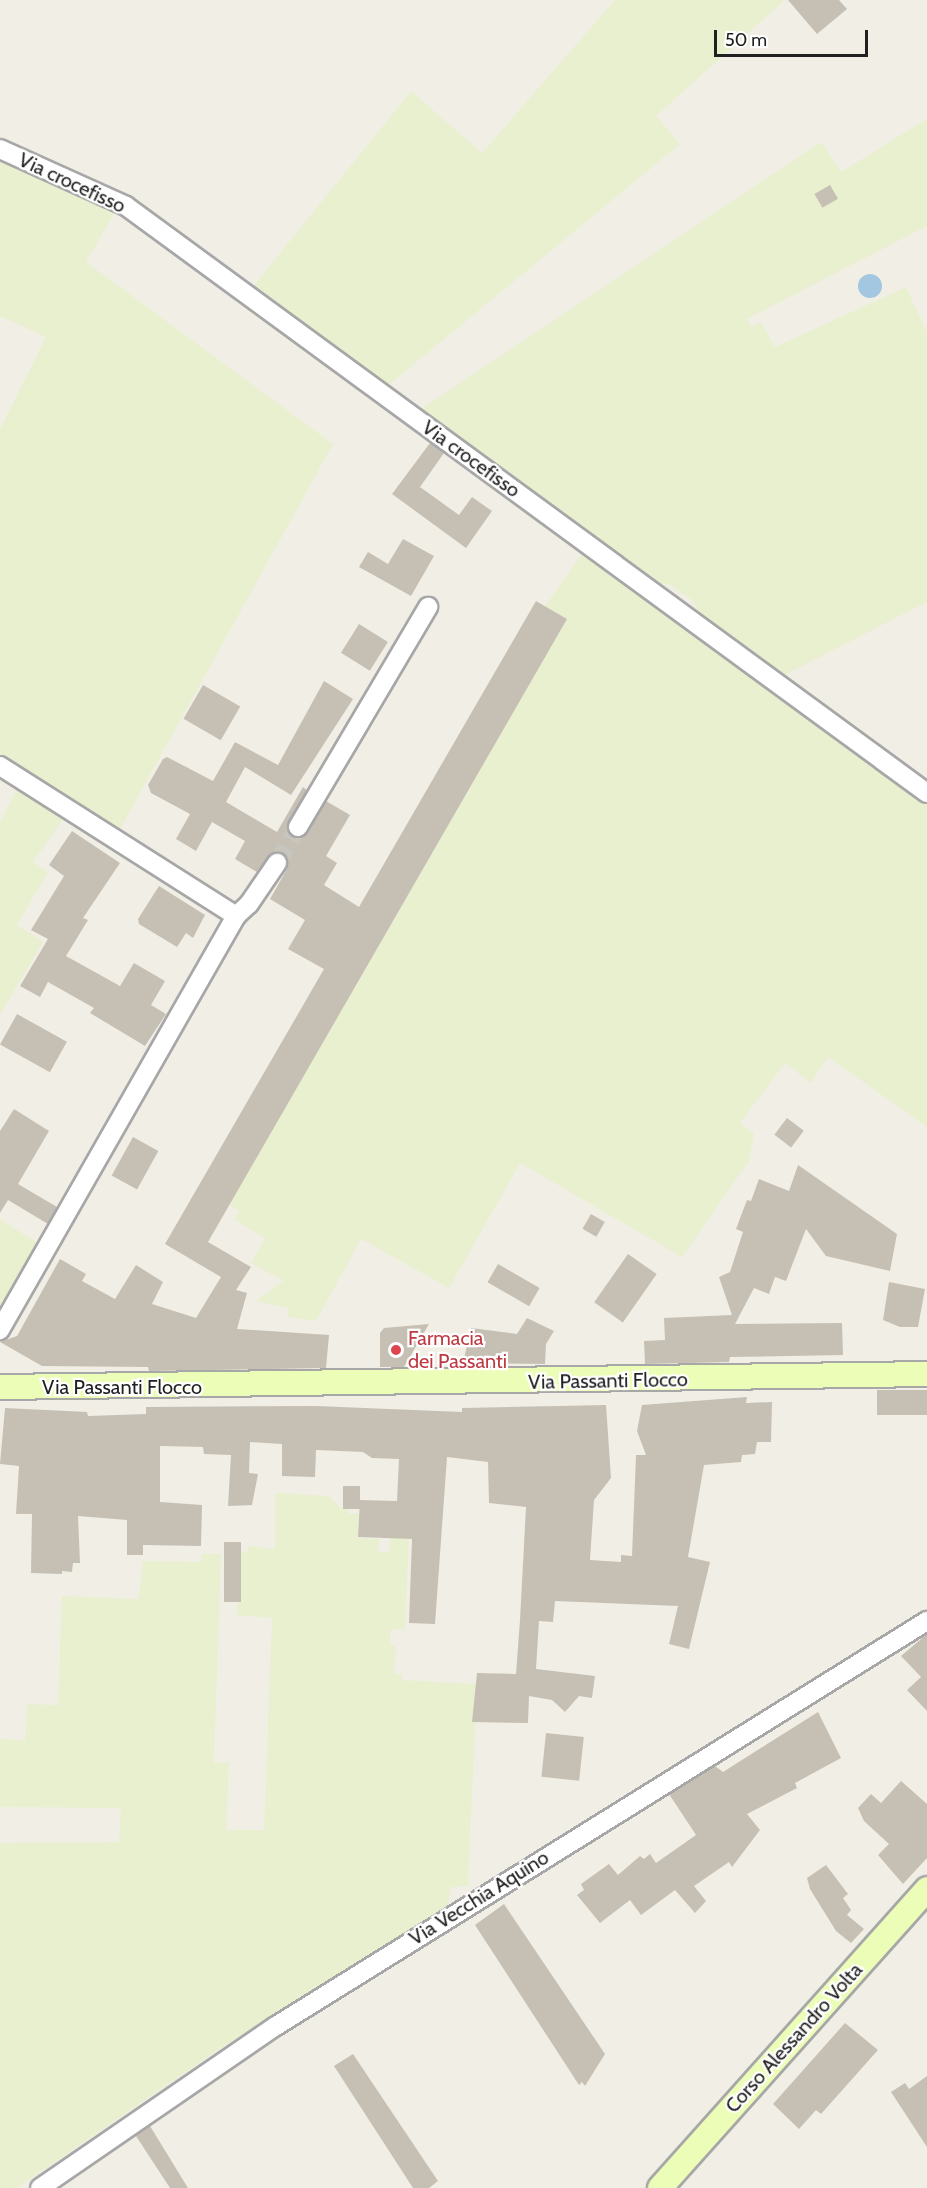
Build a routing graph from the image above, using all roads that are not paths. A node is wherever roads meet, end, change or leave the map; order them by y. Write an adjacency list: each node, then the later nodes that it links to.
1 (0, 150): 4 (street, Via crocefisso)
2 (428, 607): 5 (street)
3 (0, 766): 7 (street)
4 (927, 793)
5 (298, 827)
6 (277, 863): 7 (street)
7 (236, 916): 8 (street)
8 (0, 1330)
9 (927, 1374): 10 (main road, Via Passanti Flocco)
10 (0, 1387)
11 (927, 1621): 13 (street, Via Vecchia Aquino)
12 (927, 1889): 14 (main road, Corso Alessandro Volta)
13 (40, 2188)
14 (660, 2188)

